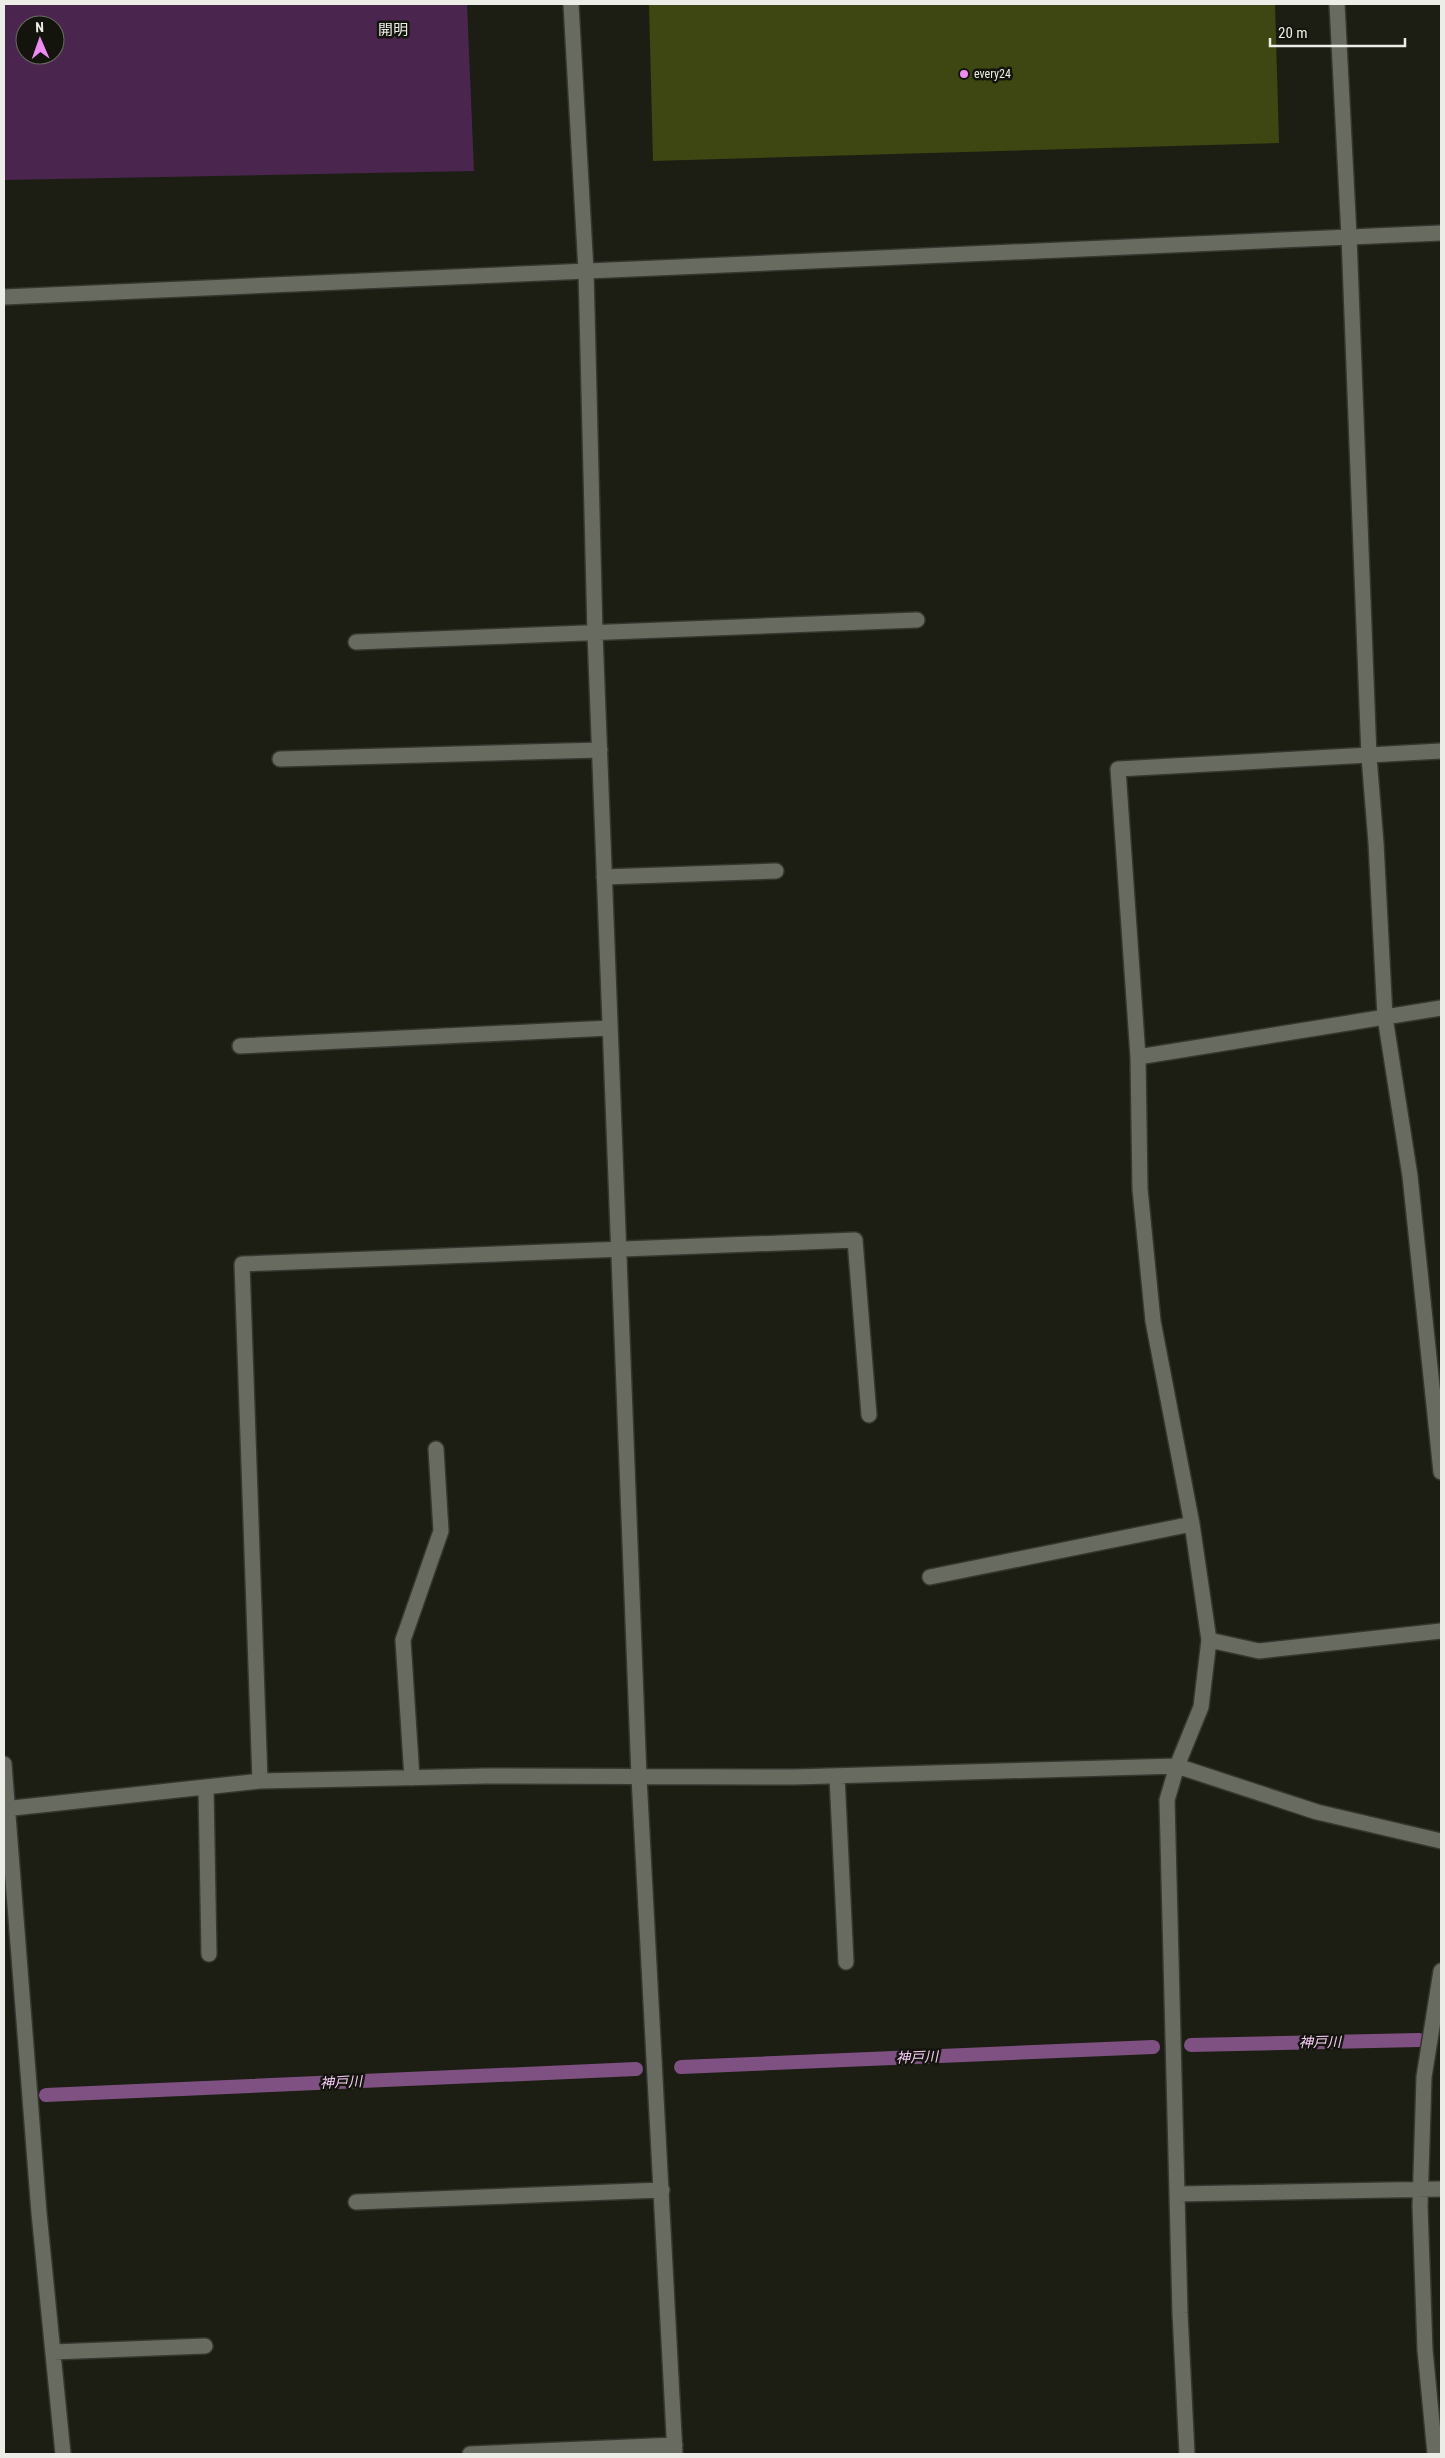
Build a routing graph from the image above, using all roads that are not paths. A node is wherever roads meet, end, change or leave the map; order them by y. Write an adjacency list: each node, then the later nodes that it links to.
1 (571, 4): 5 (street)
2 (1336, 4): 4 (street)
3 (1441, 232): 4 (street)
4 (1349, 236): 5 (street); 12 (street)
5 (586, 271): 6 (street); 8 (street)
6 (4, 297)
7 (917, 620): 8 (street)
8 (595, 633): 9 (street); 10 (street)
9 (356, 642)
10 (600, 750): 13 (street); 15 (street)
11 (1441, 751): 12 (street)
12 (1369, 757): 17 (street); 20 (street)
13 (280, 759)
14 (776, 871): 15 (street)
15 (604, 877): 18 (street)
16 (1441, 1008): 17 (street)
17 (1385, 1017): 20 (street); 22 (street)
18 (610, 1028): 19 (street); 21 (street)
19 (240, 1046)
20 (1138, 1057): 26 (street)
21 (619, 1248): 23 (street); 33 (street); 35 (street)
22 (1435, 1368): 25 (street)
23 (869, 1415)
24 (436, 1449): 34 (street)
25 (1441, 1472)
26 (1192, 1524): 27 (street); 29 (street)
27 (930, 1577)
28 (1441, 1631): 29 (street)
29 (1209, 1640): 31 (street)
30 (4, 1764): 37 (street)
31 (1177, 1766): 32 (street); 38 (street); 45 (street)
32 (837, 1776): 33 (street); 40 (street)
33 (639, 1777): 34 (street); 44 (street)
34 (412, 1778): 35 (street)
35 (260, 1781): 36 (street)
36 (206, 1788): 37 (street); 39 (street)
37 (6, 1809): 48 (street)
38 (1441, 1841)
39 (209, 1954)
40 (846, 1962)
41 (1441, 1971): 42 (street)
42 (1421, 2189): 43 (street); 45 (street); 53 (street)
43 (1441, 2189)
44 (662, 2190): 46 (street); 49 (street)
45 (1177, 2194): 52 (street)
46 (356, 2202)
47 (205, 2346): 48 (street)
48 (53, 2352): 50 (street)
49 (675, 2449): 51 (street)
50 (63, 2454)
51 (470, 2454)
52 (1187, 2454)
53 (1435, 2454)

